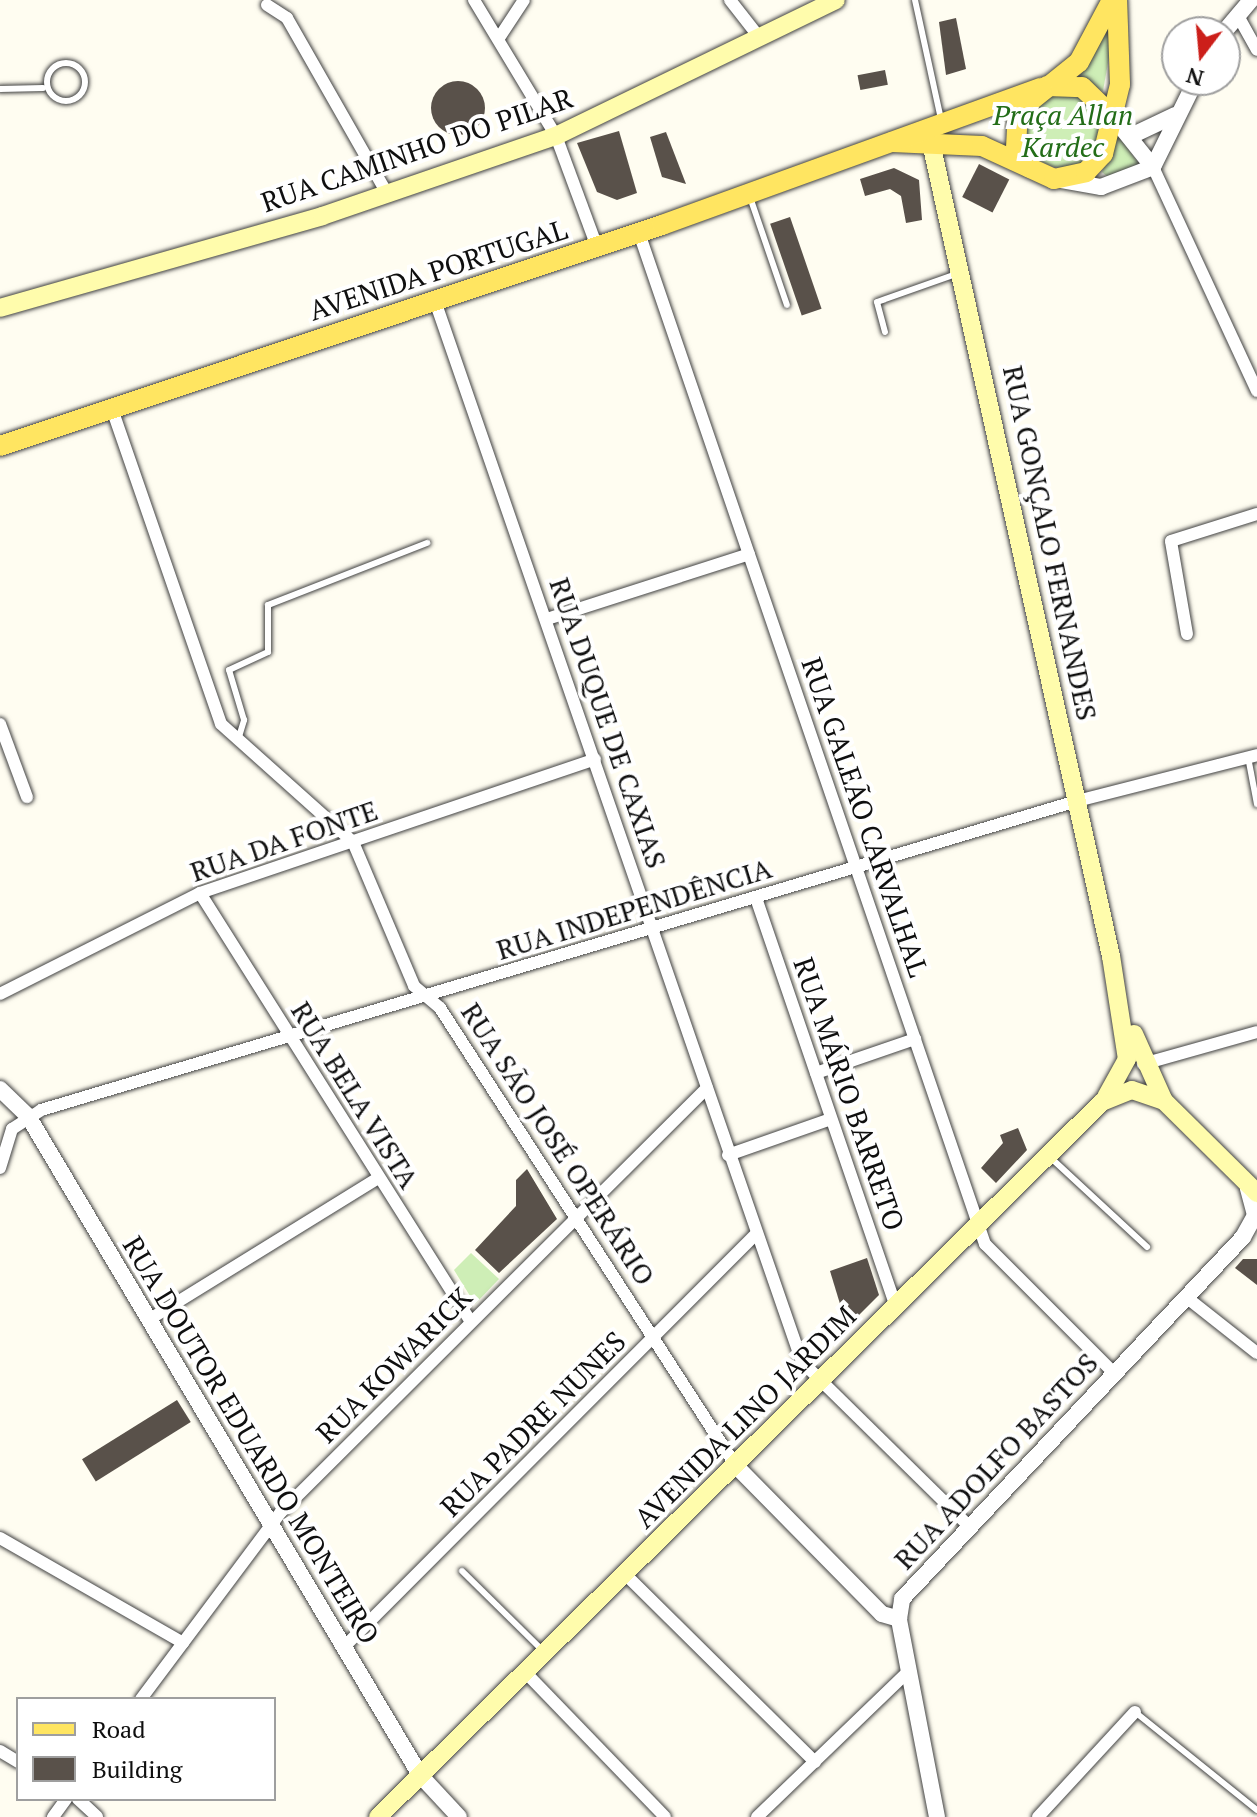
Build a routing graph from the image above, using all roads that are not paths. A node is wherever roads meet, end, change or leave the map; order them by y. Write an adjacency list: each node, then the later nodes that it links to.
1 (474, 0): 11 (street)
2 (524, 0): 11 (street)
3 (730, 0): 10 (street)
4 (836, 0): 10 (main road, RUA CAMINHO DO PILAR)
5 (915, 0): 19 (lane)
6 (1114, 0): 13 (main road); 18 (main road)
7 (1251, 0): 9 (street)
8 (267, 5): 27 (street)
9 (1237, 14): 12 (street)
10 (759, 37): 20 (main road, RUA CAMINHO DO PILAR)
11 (499, 38): 20 (street)
12 (1257, 50)
13 (1042, 87): 18 (main road, AVENIDA PORTUGAL); 19 (main road, AVENIDA PORTUGAL); 25 (main road)
14 (43, 88): 14 (lane); 15 (lane)
15 (0, 89)
16 (1188, 96): 17 (street)
17 (1179, 112): 21 (street); 24 (street)
18 (1113, 117): 21 (street, AVENIDA PORTUGAL); 26 (main road)
19 (948, 121): 22 (main road, AVENIDA PORTUGAL); 23 (main road)
20 (556, 136): 27 (main road, RUA CAMINHO DO PILAR); 30 (street)
21 (1131, 136): 24 (street, AVENIDA PORTUGAL)
22 (892, 142): 23 (main road, AVENIDA PORTUGAL); 28 (main road, AVENIDA PORTUGAL)
23 (931, 143): 25 (main road, AVENIDA PORTUGAL); 31 (main road, RUA GONÇALO FERNANDES)
24 (1153, 167): 26 (street, AVENIDA PORTUGAL); 36 (street)
25 (1030, 168): 26 (main road, AVENIDA PORTUGAL)
26 (1054, 179)
27 (387, 193): 34 (main road, RUA CAMINHO DO PILAR)
28 (749, 194): 29 (main road, AVENIDA PORTUGAL); 33 (lane)
29 (639, 233): 30 (main road, AVENIDA PORTUGAL); 41 (street, RUA GALEÃO CARVALHAL)
30 (597, 247): 32 (main road, AVENIDA PORTUGAL)
31 (962, 271): 35 (lane); 50 (main road, RUA GONÇALO FERNANDES)
32 (435, 301): 37 (main road, AVENIDA PORTUGAL); 42 (street, RUA DUQUE DE CAXIAS)
33 (787, 305)
34 (0, 308)
35 (885, 332)
36 (1257, 391)
37 (112, 409): 38 (main road, AVENIDA PORTUGAL); 45 (street, RUA SÃO JOSÉ OPERÁRIO)
38 (0, 446)
39 (1257, 514): 43 (street)
40 (427, 543): 45 (lane)
41 (749, 554): 42 (street); 53 (street, RUA GALEÃO CARVALHAL)
42 (547, 619): 48 (street, RUA DUQUE DE CAXIAS)
43 (1187, 634)
44 (0, 724): 46 (street)
45 (236, 743): 52 (street, RUA SÃO JOSÉ OPERÁRIO)
46 (4, 749): 49 (street)
47 (1253, 756): 50 (street, RUA INDEPENDÊNCIA); 51 (lane)
48 (595, 759): 52 (street, RUA DA FONTE); 56 (street, RUA DUQUE DE CAXIAS)
49 (27, 797)
50 (1077, 801): 53 (street, RUA INDEPENDÊNCIA); 57 (main road, RUA GONÇALO FERNANDES)
51 (1257, 804)
52 (353, 842): 54 (street, RUA DA FONTE); 59 (street, RUA SÃO JOSÉ OPERÁRIO)
53 (858, 866): 55 (street, RUA INDEPENDÊNCIA); 62 (street, RUA GALEÃO CARVALHAL)
54 (200, 893): 58 (street, RUA DA FONTE); 61 (street, RUA BELA VISTA)
55 (756, 898): 56 (street, RUA INDEPENDÊNCIA); 64 (street, RUA MÁRIO BARRETO)
56 (653, 929): 59 (street, RUA INDEPENDÊNCIA); 65 (street, RUA DUQUE DE CAXIAS)
57 (1111, 956): 63 (main road, RUA GONÇALO FERNANDES); 68 (main road, RUA GONÇALO FERNANDES)
58 (0, 994)
59 (426, 996): 61 (street, RUA INDEPENDÊNCIA); 76 (street, RUA SÃO JOSÉ OPERÁRIO)
60 (1257, 1032): 63 (street)
61 (291, 1038): 69 (street, RUA INDEPENDÊNCIA); 74 (street, RUA BELA VISTA)
62 (915, 1039): 64 (street); 77 (street, RUA GALEÃO CARVALHAL)
63 (1143, 1064): 67 (main road, RUA GONÇALO FERNANDES)
64 (816, 1073): 70 (street, RUA MÁRIO BARRETO)
65 (707, 1088): 71 (street, RUA DUQUE DE CAXIAS); 76 (street, RUA KOWARICK)
66 (0, 1089): 69 (street, RUA DOUTOR EDUARDO MONTEIRO)
67 (1164, 1101): 68 (main road); 75 (main road, RUA GONÇALO FERNANDES)
68 (1102, 1102): 72 (main road, AVENIDA LINO JARDIM)
69 (28, 1116): 73 (street); 83 (street, RUA DOUTOR EDUARDO MONTEIRO)
70 (831, 1119): 71 (street); 82 (street, RUA MÁRIO BARRETO)
71 (728, 1155): 78 (street, RUA DUQUE DE CAXIAS)
72 (1049, 1155): 77 (main road, AVENIDA LINO JARDIM); 80 (lane)
73 (0, 1168)
74 (378, 1178): 83 (street); 84 (street, RUA BELA VISTA)
75 (1253, 1190): 79 (street, RUA ADOLFO BASTOS)
76 (576, 1219): 84 (street, RUA KOWARICK); 85 (street, RUA SÃO JOSÉ OPERÁRIO)
77 (979, 1223): 82 (main road, AVENIDA LINO JARDIM); 87 (street, RUA GALEÃO CARVALHAL)
78 (756, 1234): 85 (street, RUA PADRE NUNES); 88 (street, RUA DUQUE DE CAXIAS)
79 (1250, 1239): 81 (street, RUA ADOLFO BASTOS)
80 (1147, 1247)
81 (1186, 1297): 86 (street); 87 (street, RUA ADOLFO BASTOS)
82 (896, 1306): 88 (main road, AVENIDA LINO JARDIM)
83 (150, 1319): 90 (street, RUA DOUTOR EDUARDO MONTEIRO)
84 (471, 1322): 90 (street, RUA KOWARICK)
85 (652, 1339): 89 (street, RUA SÃO JOSÉ OPERÁRIO); 97 (street, RUA PADRE NUNES)
86 (1257, 1353)
87 (1114, 1373): 91 (street, RUA ADOLFO BASTOS)
88 (820, 1382): 89 (main road, AVENIDA LINO JARDIM); 91 (street, RUA DUQUE DE CAXIAS)
89 (736, 1466): 94 (main road, AVENIDA LINO JARDIM); 95 (street, RUA SÃO JOSÉ OPERÁRIO)
90 (271, 1524): 96 (street, RUA KOWARICK); 97 (street, RUA DOUTOR EDUARDO MONTEIRO)
91 (969, 1526): 95 (street, RUA ADOLFO BASTOS)
92 (0, 1538): 96 (street)
93 (462, 1571): 98 (lane)
94 (626, 1575): 98 (main road, AVENIDA LINO JARDIM); 103 (street)
95 (899, 1619): 99 (street)
96 (183, 1643): 101 (street, RUA KOWARICK)
97 (344, 1647): 104 (street, RUA DOUTOR EDUARDO MONTEIRO)
98 (545, 1654): 100 (main road, AVENIDA LINO JARDIM)
99 (910, 1670): 103 (street); 112 (street)
100 (526, 1673): 104 (main road, AVENIDA LINO JARDIM); 110 (street)
101 (142, 1697)
102 (1135, 1712): 106 (lane); 113 (street)
103 (815, 1762): 111 (street)
104 (420, 1775): 108 (main road, AVENIDA LINO JARDIM); 109 (street, RUA DOUTOR EDUARDO MONTEIRO)
105 (80, 1801): 107 (street)
106 (1257, 1810)
107 (97, 1817)
108 (378, 1817)
109 (459, 1817)
110 (665, 1817)
111 (757, 1817)
112 (937, 1817)
113 (1038, 1817)

